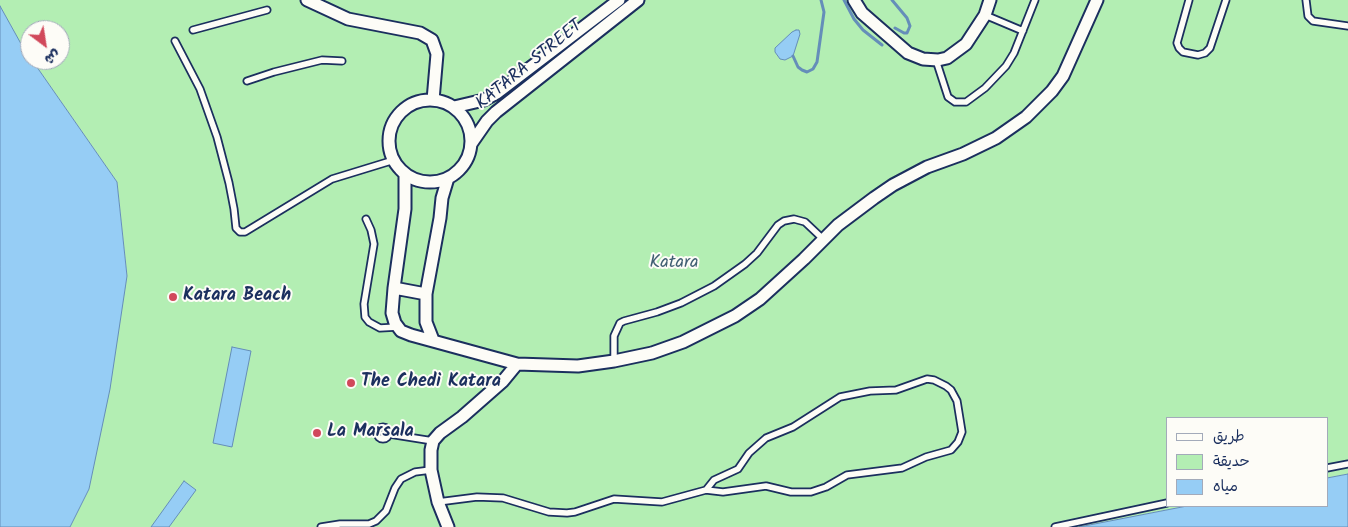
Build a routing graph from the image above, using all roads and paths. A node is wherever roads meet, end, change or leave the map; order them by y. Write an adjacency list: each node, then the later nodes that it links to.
1 (307, 0): 20 (street)
2 (618, 0): 21 (street, KATARA STREET)
3 (638, 0): 22 (street, KATARA STREET)
4 (854, 0): 17 (street)
5 (990, 0): 12 (street)
6 (1035, 0): 15 (lane)
7 (1097, 0): 26 (street)
8 (1189, 0): 9 (lane)
9 (1226, 0)
10 (1306, 0): 13 (lane)
11 (267, 10): 14 (lane)
12 (985, 15): 15 (lane); 17 (street)
13 (1348, 26)
14 (193, 30)
15 (1023, 31): 17 (lane)
16 (176, 41): 23 (lane)
17 (935, 60)
18 (342, 61): 19 (lane)
19 (247, 81)
20 (433, 100): 21 (street); 23 (street)
21 (454, 107): 22 (street)
22 (472, 144): 24 (street)
23 (397, 164): 24 (street); 27 (street)
24 (448, 178): 28 (street)
25 (366, 220): 29 (lane)
26 (822, 239): 31 (street); 31 (lane)
27 (394, 288): 28 (street); 29 (street)
28 (426, 294): 30 (street)
29 (398, 327): 30 (street)
30 (433, 340): 32 (street)
31 (614, 361): 32 (street)
32 (517, 364): 34 (street)
33 (390, 434): 34 (lane)
34 (433, 441): 37 (street)
35 (1348, 464): 36 (lane)
36 (1328, 468)
37 (431, 470): 39 (street); 41 (lane)
38 (706, 490): 38 (lane); 39 (lane)
39 (438, 502): 42 (street)
40 (1166, 503): 43 (lane)
41 (321, 527)
42 (448, 527)
43 (1055, 527)

